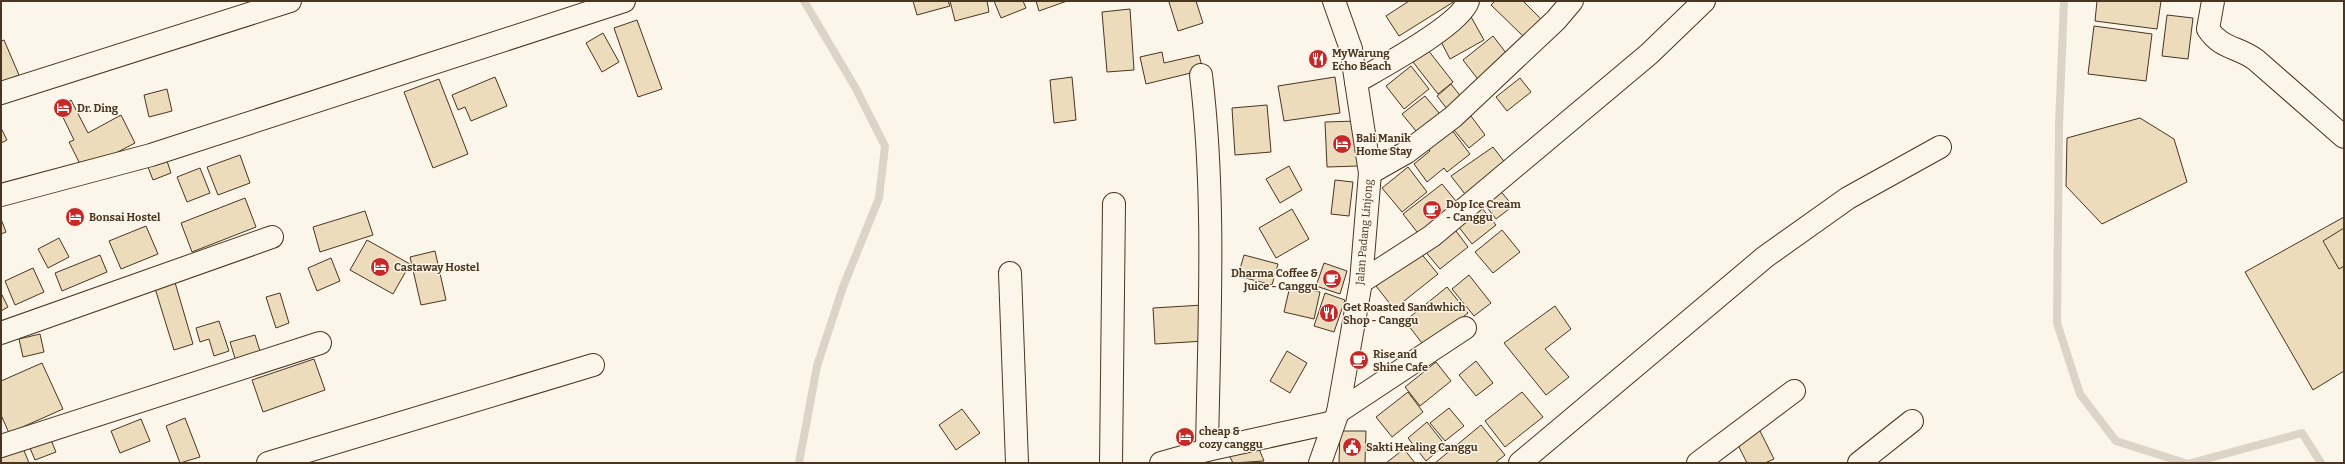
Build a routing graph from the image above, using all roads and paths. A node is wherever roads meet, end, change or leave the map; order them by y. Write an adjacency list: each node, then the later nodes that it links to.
1 (290, 1): 10 (street)
2 (624, 1): 14 (street)
3 (1334, 1): 9 (street, Jalan Padang Linjong)
4 (1468, 1): 9 (street)
5 (1572, 1): 13 (street)
6 (1704, 1): 18 (street)
7 (2213, 1): 11 (street)
8 (1201, 75): 27 (street)
9 (1356, 82): 13 (street, Jalan Padang Linjong)
10 (1, 93)
11 (2344, 137)
12 (1940, 147): 33 (street)
13 (1370, 173): 18 (street, Jalan Padang Linjong)
14 (1, 194)
15 (1114, 204): 30 (street)
16 (272, 237): 20 (street)
17 (1010, 273): 29 (street)
18 (1360, 282): 24 (street, Jalan Padang Linjong)
19 (1465, 328): 24 (street)
20 (1, 333)
21 (320, 343): 26 (street)
22 (593, 365): 28 (street)
23 (1794, 391): 34 (street)
24 (1336, 417): 27 (street); 32 (street, Jalan Padang Linjong)
25 (1912, 421): 35 (street)
26 (1, 446)
27 (1207, 450): 31 (street)
28 (268, 463)
29 (1017, 463)
30 (1111, 463)
31 (1161, 463)
32 (1320, 463)
33 (1520, 463)
34 (1698, 463)
35 (1859, 463)

